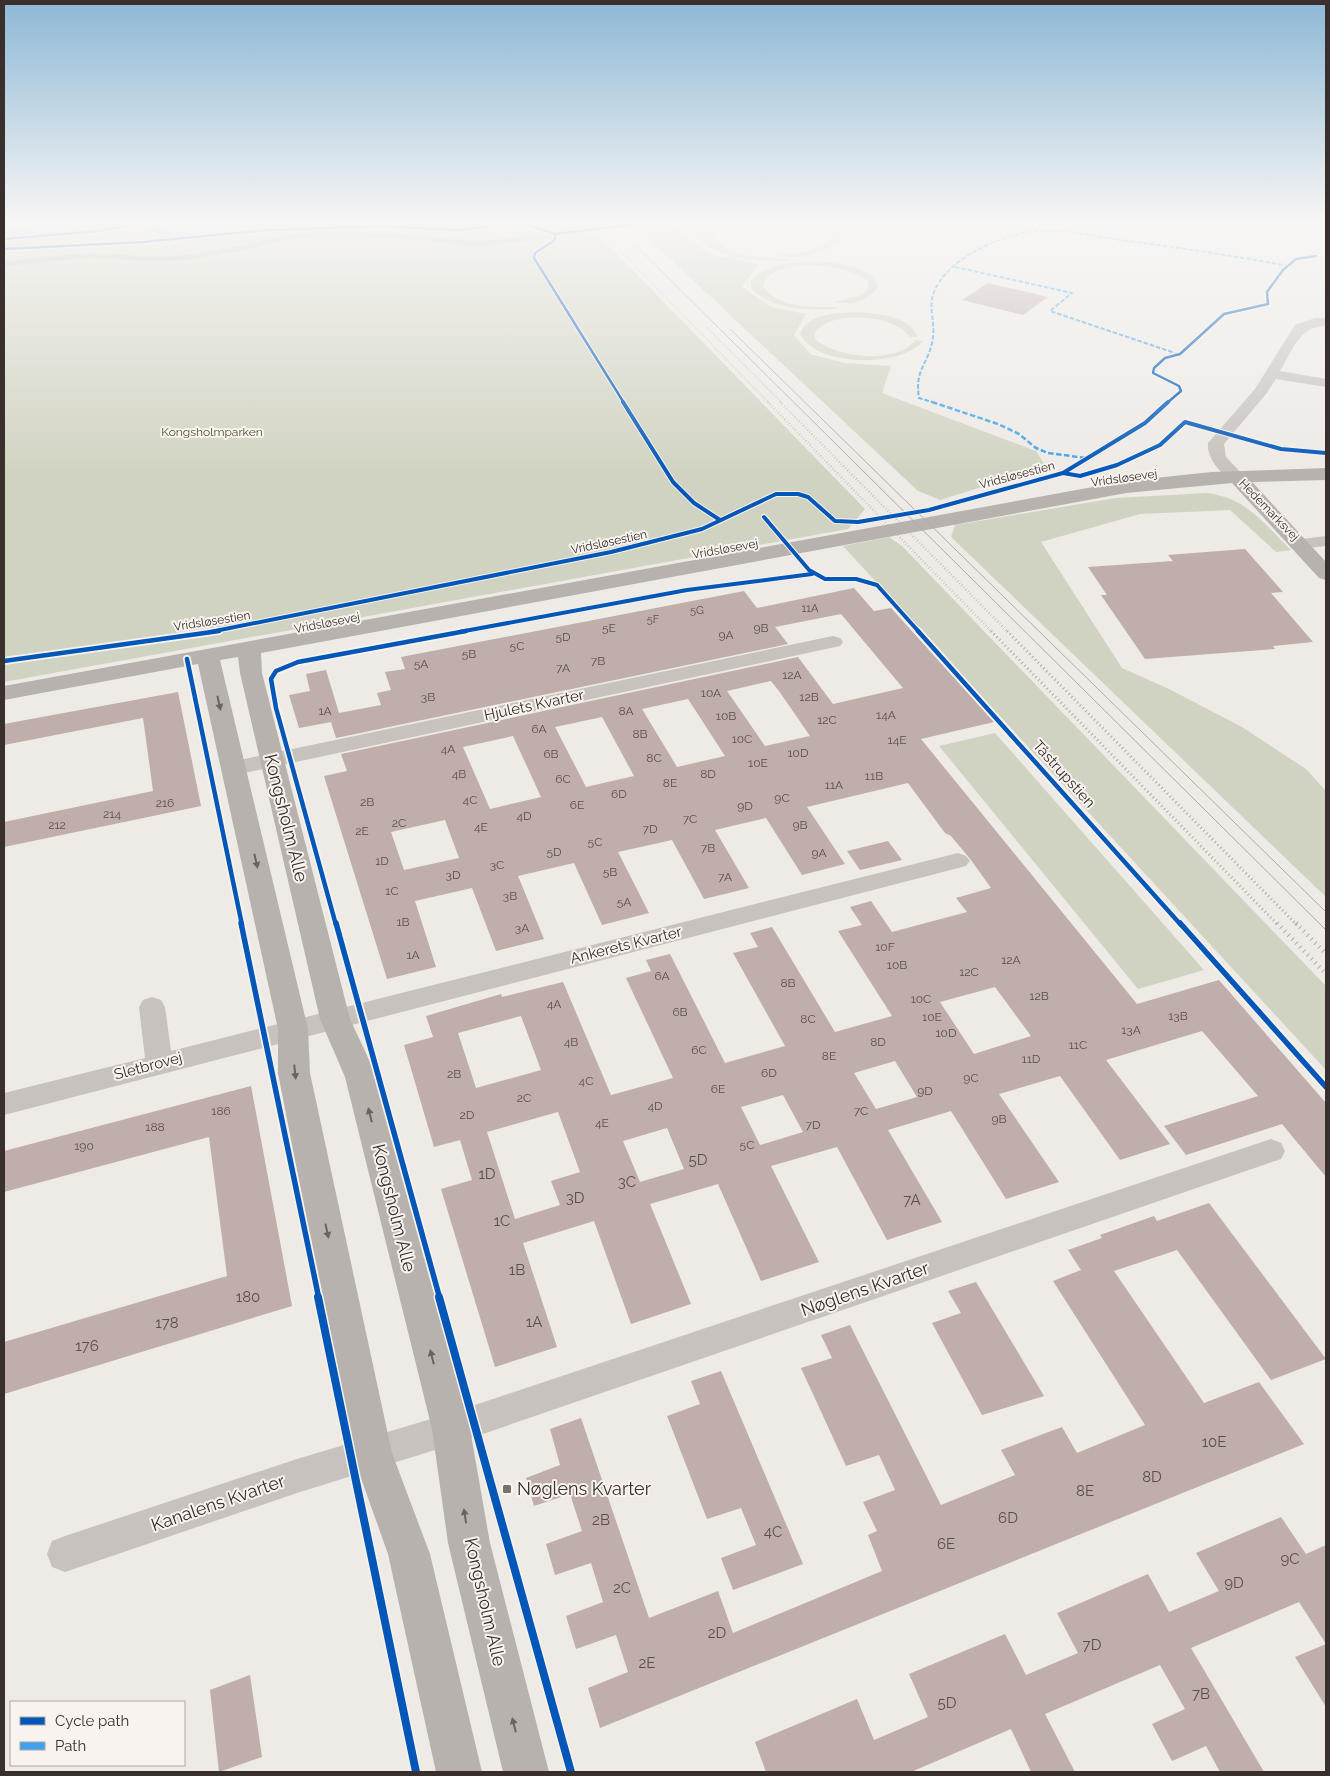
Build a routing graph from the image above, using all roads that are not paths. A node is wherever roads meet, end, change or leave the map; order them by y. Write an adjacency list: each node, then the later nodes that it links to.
1 (1326, 322): 2 (street)
2 (1271, 374): 3 (street); 5 (street)
3 (1326, 382)
4 (1326, 474): 5 (street, Vridsløsevej)
5 (1237, 477): 7 (street, Hedemarksvej); 10 (street, Vridsløsevej)
6 (1326, 541): 7 (street, Hedemarksvej)
7 (1301, 544): 8 (street, Hedemarksvej)
8 (1326, 574)
9 (833, 642): 13 (street, Hjulets Kvarter)
10 (249, 648): 11 (street, Vridsløsevej); 13 (street, Kongsholm Alle)
11 (208, 656): 12 (street, Vridsløsevej); 14 (street, one-way to 14)
12 (4, 693)
13 (272, 760): 14 (street, Hjulets Kvarter); 17 (street, Kongsholm Alle)
14 (234, 768): 18 (street, one-way to 18)
15 (958, 861): 17 (street, Ankerets Kvarter)
16 (152, 1007): 19 (street)
17 (335, 1019): 18 (street, Ankerets Kvarter); 22 (street, Kongsholm Alle, one-way to 17)
18 (294, 1029): 19 (street, Sletbrovej); 23 (street, one-way to 23)
19 (159, 1063): 20 (street, Sletbrovej)
20 (4, 1104)
21 (1271, 1150): 22 (street, Nøglens Kvarter)
22 (451, 1429): 23 (street, Nøglens Kvarter); 26 (street, Kongsholm Alle, one-way to 22)
23 (372, 1452): 24 (street, Kanalens Kvarter); 25 (street)
24 (65, 1554)
25 (459, 1772)
26 (526, 1772)

